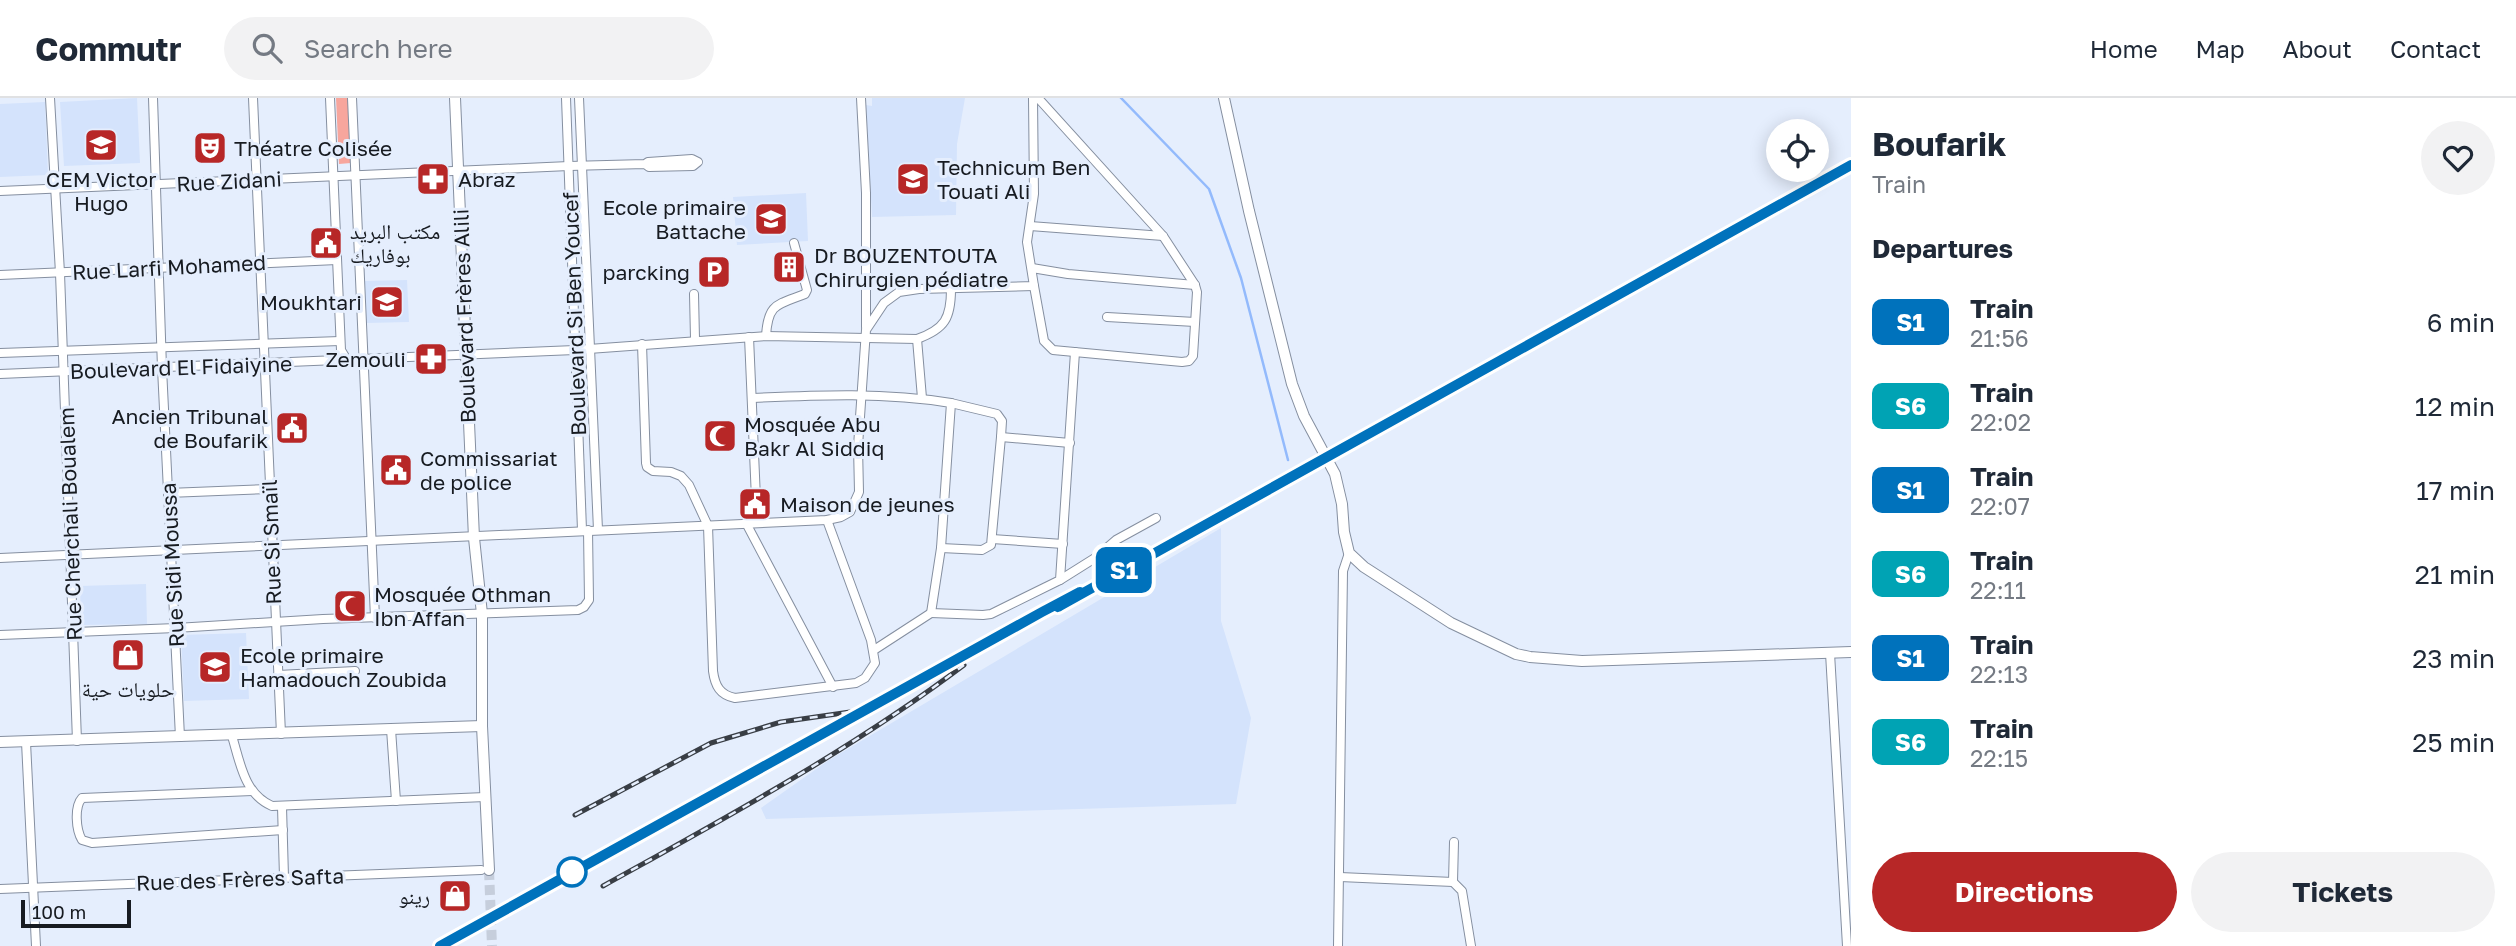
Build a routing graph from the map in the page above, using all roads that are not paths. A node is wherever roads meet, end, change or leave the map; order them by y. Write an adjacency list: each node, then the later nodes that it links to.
1 (50, 98): 21 (street, Rue Cherchali Boualem)
2 (153, 98): 20 (street, Rue Sidi Moussa)
3 (253, 98): 19 (street, Rue Si Smaïl)
4 (330, 98): 18 (street)
5 (352, 98): 17 (street)
6 (455, 98): 16 (main road, Boulevard Frères Alili)
7 (566, 98): 14 (street, Boulevard Si Ben Youcef)
8 (579, 98): 15 (street, Boulevard Si Ben Youcef)
9 (861, 98): 38 (street)
10 (1033, 98): 23 (street)
11 (1038, 98): 24 (street)
12 (1224, 98): 80 (main road)
13 (645, 164): 13 (street); 15 (street, Rue Zidani)
14 (569, 166): 15 (street, Rue Zidani); 16 (street, Rue Zidani); 48 (street, Boulevard Si Ben Youcef)
15 (582, 166): 47 (street, Boulevard Si Ben Youcef)
16 (458, 171): 17 (street, Rue Zidani); 52 (main road, Boulevard Frères Alili)
17 (355, 176): 18 (street, Rue Zidani); 54 (street)
18 (334, 177): 19 (street, Rue Zidani); 26 (street)
19 (258, 179): 20 (street, Rue Zidani); 27 (street, Rue Si Smaïl)
20 (156, 184): 21 (street, Rue Zidani); 28 (street, Rue Sidi Moussa)
21 (56, 189): 22 (street, Rue Zidani); 30 (street, Rue Cherchali Boualem)
22 (0, 191)
23 (1030, 226): 24 (street); 29 (street)
24 (1163, 236): 32 (street)
25 (794, 243): 39 (street)
26 (337, 260): 27 (street, Rue Larfi Mohamed); 43 (street)
27 (261, 263): 28 (street, Rue Larfi Mohamed); 44 (street, Rue Si Smaïl)
28 (159, 268): 30 (street, Rue Larfi Mohamed); 46 (street, Rue Sidi Moussa)
29 (1032, 268): 32 (street); 33 (street)
30 (60, 272): 31 (street, Rue Larfi Mohamed); 49 (street, Rue Cherchali Boualem)
31 (0, 275)
32 (1195, 285): 37 (street)
33 (1034, 286): 34 (street); 50 (street)
34 (951, 289): 38 (street); 42 (street)
35 (694, 294): 41 (street)
36 (1107, 317): 37 (street)
37 (1195, 323): 50 (street)
38 (866, 334): 39 (street, Boulevard El Fidaiyine); 42 (street, Boulevard El Fidaiyine); 59 (street)
39 (766, 336): 40 (street, Boulevard El Fidaiyine)
40 (749, 337): 41 (street, Boulevard El Fidaiyine); 60 (street)
41 (695, 339): 45 (street, Boulevard El Fidaiyine)
42 (917, 340): 61 (street)
43 (340, 341): 44 (street, Boulevard El Fidaiyine); 53 (street)
44 (265, 344): 46 (street, Boulevard El Fidaiyine); 55 (street, Rue Si Smaïl)
45 (642, 344): 47 (street, Boulevard El Fidaiyine); 71 (street)
46 (162, 347): 49 (street, Boulevard El Fidaiyine); 56 (street, Rue Sidi Moussa)
47 (590, 349): 48 (street, Boulevard El Fidaiyine); 72 (street, Boulevard Si Ben Youcef)
48 (575, 350): 52 (street, Boulevard El Fidaiyine); 72 (street, Boulevard Si Ben Youcef)
49 (63, 351): 51 (street, Boulevard El Fidaiyine); 57 (street, Rue Cherchali Boualem)
50 (1074, 352): 64 (street)
51 (0, 353)
52 (466, 355): 54 (street, Boulevard El Fidaiyine); 73 (main road, Boulevard Frères Alili)
53 (347, 360): 54 (street, Boulevard El Fidaiyine); 55 (street, Boulevard El Fidaiyine)
54 (362, 360): 75 (street)
55 (265, 363): 56 (street, Boulevard El Fidaiyine); 65 (street, Rue Si Smaïl)
56 (162, 368): 57 (street, Boulevard El Fidaiyine); 66 (street, Rue Sidi Moussa)
57 (64, 372): 58 (street, Boulevard El Fidaiyine); 81 (street, Rue Cherchali Boualem)
58 (0, 374)
59 (863, 394): 60 (street); 61 (street); 68 (street)
60 (752, 398): 69 (street)
61 (922, 398): 62 (street)
62 (951, 402): 63 (street); 78 (street)
63 (1001, 437): 64 (street); 74 (street)
64 (1070, 443): 76 (street)
65 (269, 489): 66 (street); 77 (street, Rue Si Smaïl)
66 (168, 494): 79 (street, Rue Sidi Moussa)
67 (1156, 518): 83 (street)
68 (830, 520): 69 (street); 91 (street)
69 (757, 522): 70 (street)
70 (746, 523): 71 (street); 96 (street)
71 (708, 526): 72 (street); 96 (street)
72 (589, 530): 73 (street); 85 (street)
73 (474, 538): 75 (street); 85 (main road, Boulevard Frères Alili)
74 (992, 539): 76 (street); 78 (street)
75 (372, 542): 77 (street); 86 (street)
76 (1063, 544): 83 (street)
77 (272, 546): 79 (street); 87 (street, Rue Si Smaïl)
78 (941, 548): 84 (street)
79 (172, 551): 81 (street); 88 (street, Rue Sidi Moussa)
80 (1349, 553): 93 (main road); 113 (street)
81 (71, 556): 82 (street); 89 (street, Rue Cherchali Boualem)
82 (0, 558)
83 (1060, 580): 84 (street)
84 (931, 613): 91 (street)
85 (482, 614): 86 (street); 97 (main road, Boulevard Frères Alili)
86 (375, 618): 87 (street)
87 (275, 622): 88 (street); 95 (street, Rue Si Smaïl)
88 (176, 628): 89 (street); 101 (street, Rue Sidi Moussa)
89 (74, 632): 90 (street); 102 (street, Rue Cherchali Boualem)
90 (0, 635)
91 (874, 650): 96 (street)
92 (1851, 652): 93 (main road)
93 (1830, 653): 120 (street)
94 (355, 671): 95 (street)
95 (278, 675): 99 (street, Rue Si Smaïl)
96 (833, 687)
97 (482, 726): 98 (main road); 106 (main road, Boulevard Frères Alili)
98 (391, 729): 99 (main road); 107 (street)
99 (281, 734): 100 (main road)
100 (232, 736): 101 (main road); 105 (street)
101 (180, 737): 102 (main road)
102 (78, 741): 103 (main road)
103 (26, 742): 104 (main road); 115 (street)
104 (0, 743)
105 (252, 791): 108 (street); 109 (street)
106 (485, 797): 107 (street); 111 (main road, Boulevard Frères Alili)
107 (396, 801): 108 (street)
108 (282, 807): 109 (street)
109 (283, 831): 112 (street)
110 (1454, 842): 114 (street)
111 (485, 870): 112 (street, Rue des Frères Safta)
112 (284, 877): 115 (street, Rue des Frères Safta)
113 (1340, 877): 114 (street); 118 (street)
114 (1453, 882): 119 (street)
115 (32, 888): 116 (street, Rue des Frères Safta); 117 (street)
116 (0, 889)
117 (36, 946)
118 (1338, 946)
119 (1471, 946)
120 (1847, 946)

